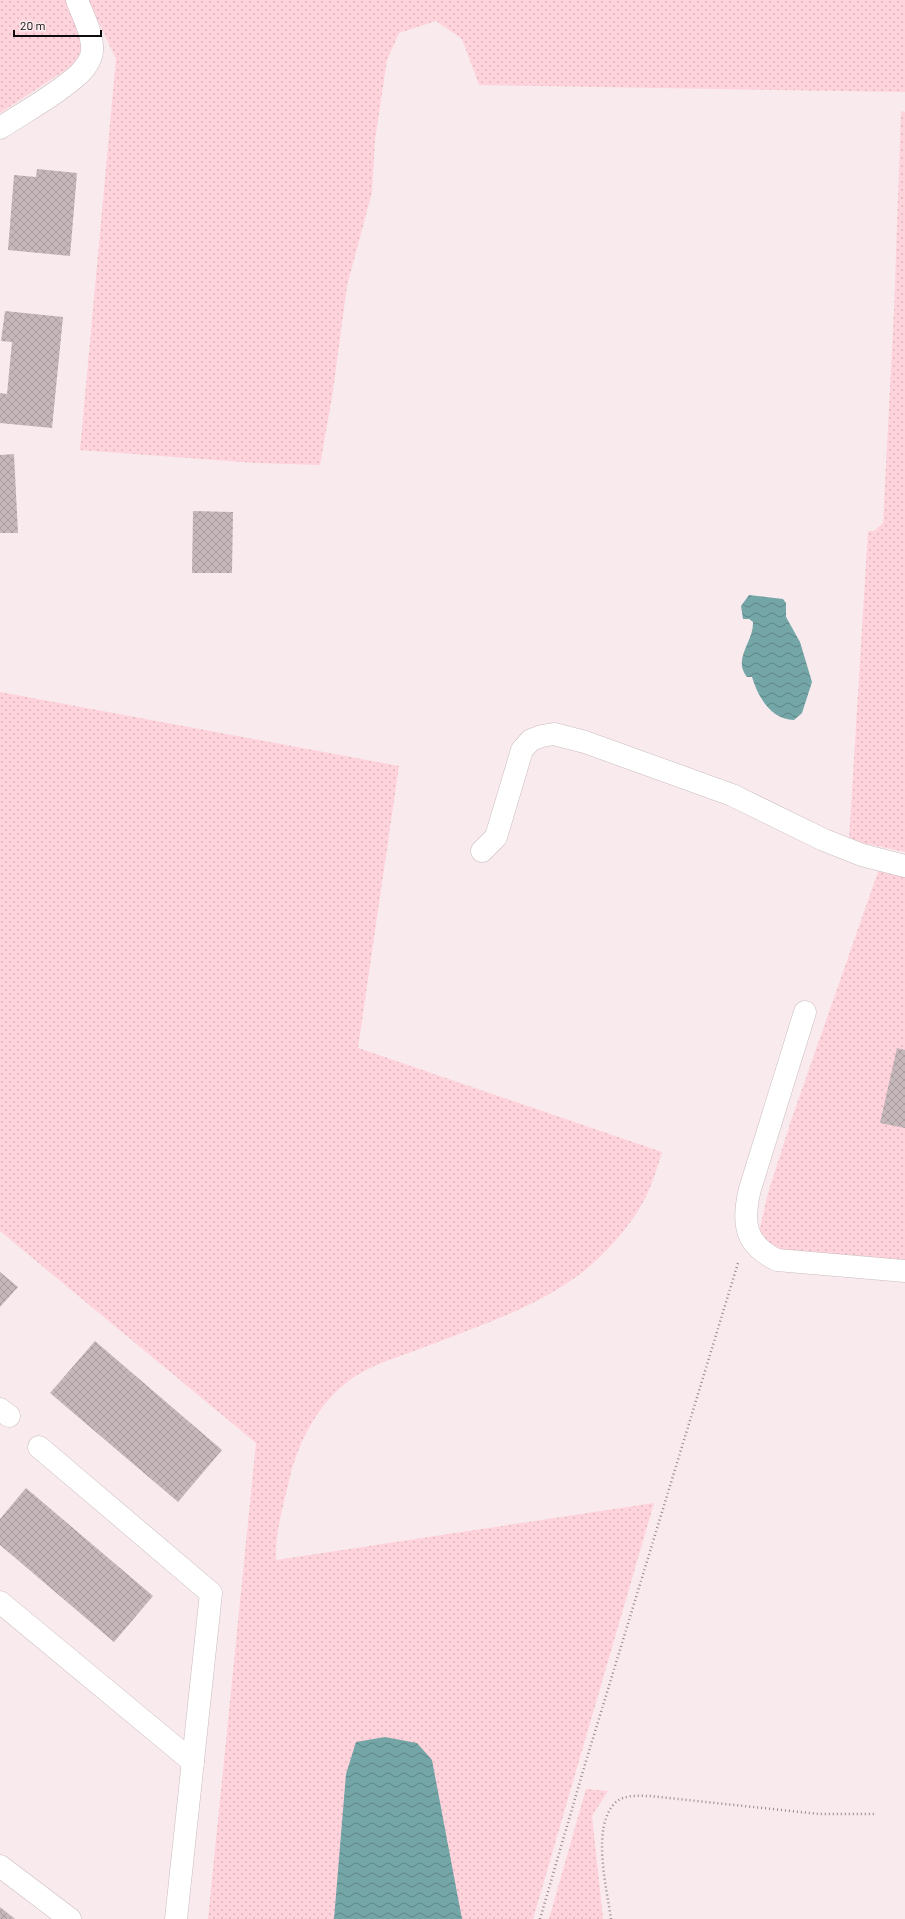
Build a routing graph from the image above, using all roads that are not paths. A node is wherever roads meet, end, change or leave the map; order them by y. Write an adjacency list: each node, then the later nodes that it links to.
1 (77, 0): 2 (street)
2 (0, 128)
3 (482, 851): 4 (street)
4 (905, 866)
5 (805, 1012): 6 (street)
6 (905, 1272)
7 (39, 1447): 9 (street)
8 (0, 1602): 9 (street)
9 (193, 1762): 12 (street)
10 (0, 1866): 11 (street)
11 (70, 1919)
12 (176, 1919)

